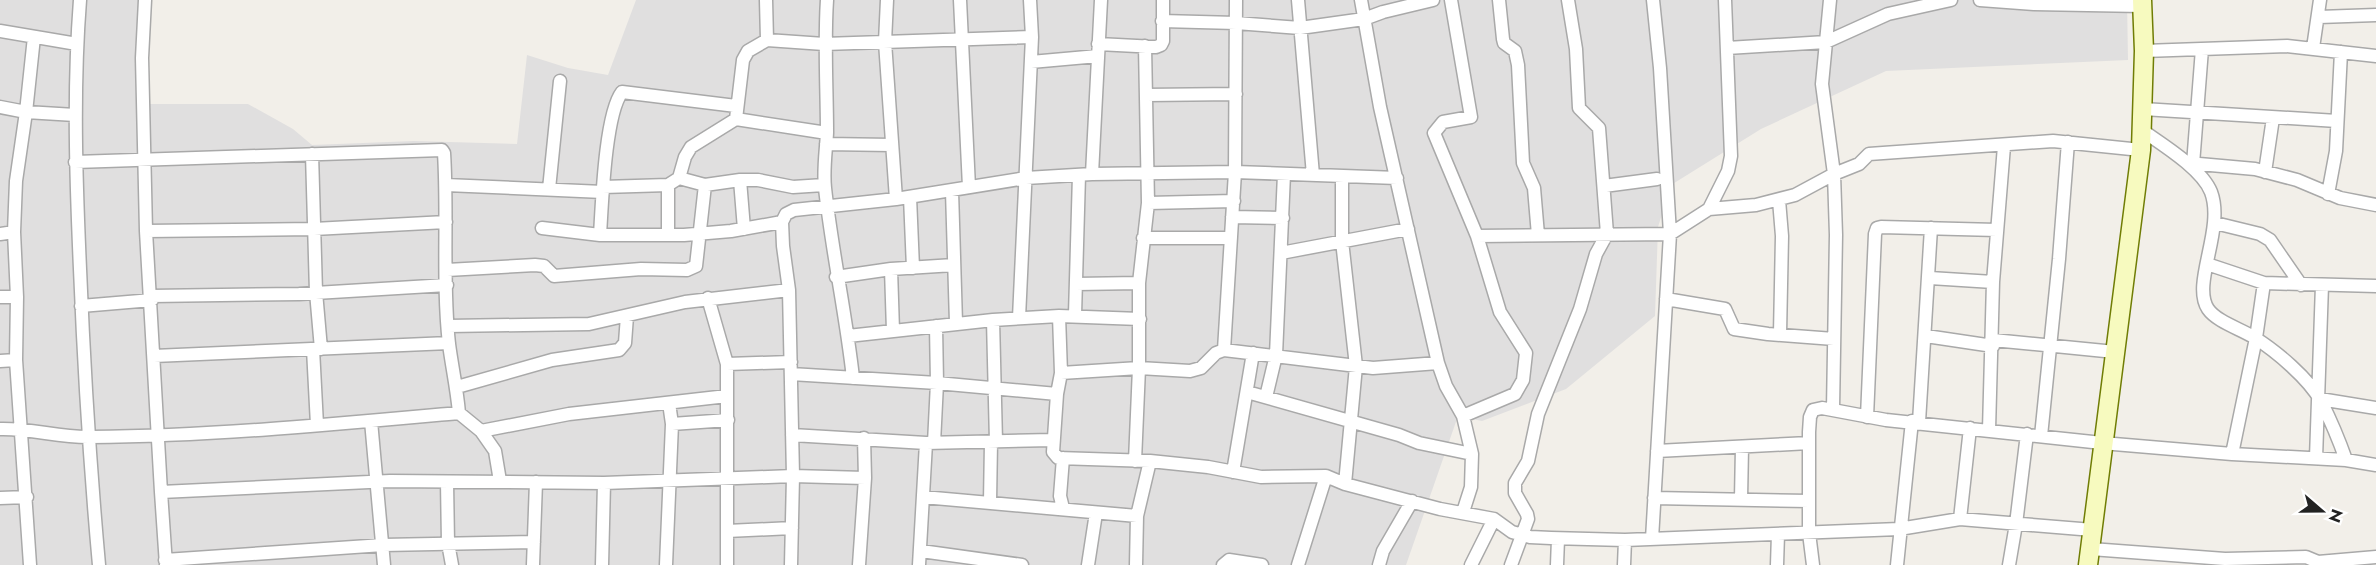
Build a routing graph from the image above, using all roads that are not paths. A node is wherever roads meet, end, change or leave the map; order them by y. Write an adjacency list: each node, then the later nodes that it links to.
1 (80, 0): 41 (street)
2 (145, 0): 71 (street)
3 (766, 0): 38 (street)
4 (827, 0): 42 (street)
5 (887, 0): 39 (street)
6 (960, 0): 37 (street)
7 (1030, 0): 36 (street)
8 (1101, 0): 47 (street)
9 (1163, 0): 31 (street)
10 (1236, 0): 32 (street)
11 (1298, 0): 33 (street)
12 (1361, 0): 30 (street)
13 (1432, 0): 26 (street)
14 (1451, 0): 126 (street)
15 (1499, 0): 125 (street)
16 (1568, 0): 92 (street)
17 (1653, 0): 123 (street)
18 (1725, 0): 44 (street)
19 (1830, 0): 40 (street)
20 (1888, 0): 27 (street)
21 (1951, 0): 27 (street)
22 (1980, 0): 24 (street)
23 (2320, 0): 29 (street)
24 (2052, 2): 25 (street)
25 (2142, 3): 48 (street)
26 (1392, 5): 30 (street)
27 (1888, 14): 40 (street)
28 (2376, 15): 29 (street)
29 (2319, 17): 45 (street)
30 (1365, 20): 33 (street); 85 (street)
31 (1162, 21): 32 (street); 43 (street)
32 (1236, 23): 33 (street); 53 (street)
33 (1300, 28): 81 (street)
34 (0, 31): 35 (street)
35 (34, 37): 41 (street); 58 (street)
36 (1032, 37): 37 (street); 51 (street)
37 (961, 39): 39 (street); 93 (street)
38 (767, 40): 42 (street); 55 (street)
39 (885, 42): 42 (street); 67 (street)
40 (1826, 42): 44 (street); 79 (street)
41 (77, 44): 60 (street)
42 (824, 44): 65 (street)
43 (1145, 46): 47 (street); 54 (street)
44 (1727, 48): 105 (street)
45 (2313, 48): 46 (street); 49 (street)
46 (2202, 49): 48 (street); 59 (street)
47 (1098, 50): 51 (street); 76 (street)
48 (2144, 51): 57 (street)
49 (2341, 52): 50 (street); 63 (street)
50 (2376, 56)
51 (1031, 62): 84 (street)
52 (560, 81): 94 (street)
53 (1236, 94): 54 (street); 74 (street)
54 (1146, 95): 77 (street)
55 (736, 106): 62 (street); 95 (street)
56 (0, 107): 58 (street)
57 (2143, 109): 59 (street); 64 (street)
58 (26, 112): 60 (street); 118 (street)
59 (2196, 112): 61 (street); 73 (street)
60 (75, 115): 72 (street)
61 (2273, 118): 63 (street); 75 (street)
62 (736, 119): 65 (street); 83 (street)
63 (2337, 122): 97 (street)
64 (2143, 131): 69 (street); 73 (street)
65 (826, 138): 67 (street); 91 (street)
66 (2068, 142): 68 (street); 69 (street); 171 (street)
67 (892, 145): 99 (street)
68 (2004, 146): 79 (street); 116 (street)
69 (2141, 150): 174 (street)
70 (312, 154): 71 (street); 88 (street); 113 (street)
71 (145, 160): 72 (street); 117 (street)
72 (75, 162): 153 (street)
73 (2191, 163): 75 (street); 110 (street)
74 (1235, 172): 77 (street); 78 (street); 101 (street)
75 (2265, 172): 97 (street)
76 (1092, 174): 77 (street); 80 (street)
77 (1148, 174): 102 (street)
78 (1284, 174): 81 (street); 107 (street)
79 (1834, 174): 100 (street); 168 (street)
80 (1078, 175): 84 (street); 141 (street)
81 (1313, 175): 82 (street)
82 (1342, 177): 85 (street); 129 (street)
83 (679, 178): 89 (street); 90 (street)
84 (1026, 178): 93 (street); 157 (street)
85 (1397, 178): 115 (street)
86 (1657, 179): 92 (street)
87 (740, 180): 90 (street); 91 (street); 114 (street)
88 (446, 184): 94 (street); 108 (street)
89 (668, 185): 95 (street); 121 (street)
90 (705, 185): 119 (street)
91 (824, 185): 104 (street)
92 (1604, 186): 122 (street)
93 (969, 187): 96 (street)
94 (549, 189): 95 (street)
95 (603, 189): 124 (street)
96 (952, 191): 98 (street); 132 (street)
97 (2328, 194): 103 (street)
98 (910, 197): 99 (street); 134 (street)
99 (896, 199): 104 (street)
100 (1779, 200): 105 (street); 164 (street)
101 (1234, 201): 102 (street); 106 (street)
102 (1148, 203): 127 (street)
103 (2376, 205)
104 (828, 207): 109 (street); 136 (street)
105 (1709, 209): 123 (street)
106 (1232, 217): 107 (street); 128 (street)
107 (1283, 218): 130 (street)
108 (446, 222): 113 (street); 135 (street)
109 (782, 222): 114 (street); 146 (street)
110 (2216, 223): 131 (street); 143 (street)
111 (542, 228): 124 (street)
112 (1931, 228): 116 (street); 137 (street); 200 (street)
113 (314, 229): 117 (street); 147 (street)
114 (744, 229): 119 (street)
115 (1408, 230): 129 (street); 180 (street)
116 (1997, 230): 138 (street)
117 (146, 231): 150 (street)
118 (14, 232): 120 (street); 149 (street)
119 (698, 233): 121 (street); 135 (street)
120 (0, 234)
121 (669, 234): 124 (street)
122 (1606, 234): 123 (street); 125 (street); 265 (street)
123 (1670, 234): 152 (street)
124 (600, 235)
125 (1538, 235): 126 (street)
126 (1477, 236): 199 (street)
127 (1143, 238): 128 (street); 139 (street)
128 (1231, 238): 173 (street)
129 (1342, 241): 130 (street); 182 (street)
130 (1281, 253): 176 (street)
131 (2207, 264): 140 (street); 167 (street)
132 (954, 266): 134 (street); 160 (street)
133 (891, 268): 134 (street); 136 (street); 163 (street)
134 (913, 268)
135 (447, 270): 142 (street)
136 (836, 277): 165 (street)
137 (1930, 278): 138 (street); 166 (street)
138 (1993, 282): 170 (street)
139 (1139, 283): 141 (street); 158 (street)
140 (2264, 283): 143 (street); 167 (street)
141 (1076, 284): 154 (street)
142 (447, 285): 147 (street); 161 (street)
143 (2301, 285): 144 (street)
144 (2322, 285): 145 (street); 194 (street)
145 (2376, 286)
146 (789, 290): 151 (street); 183 (street)
147 (316, 292): 150 (street); 172 (street)
148 (0, 297): 149 (street)
149 (17, 297): 178 (street)
150 (152, 298): 153 (street); 177 (street)
151 (708, 298): 155 (street); 181 (street)
152 (1666, 299): 164 (street); 224 (street)
153 (81, 306): 216 (street)
154 (1075, 315): 156 (street); 158 (street)
155 (627, 316): 161 (street); 188 (street)
156 (1059, 316): 157 (street); 185 (street)
157 (1019, 318): 159 (street)
158 (1140, 319): 184 (street)
159 (993, 320): 160 (street); 189 (street)
160 (956, 323): 162 (street)
161 (448, 326): 169 (street)
162 (936, 326): 163 (street); 187 (street)
163 (893, 331): 165 (street)
164 (1780, 334): 168 (street)
165 (848, 336): 186 (street)
166 (1926, 336): 170 (street); 204 (street)
167 (2256, 338): 194 (street); 226 (street)
168 (1834, 339): 197 (street)
169 (449, 343): 172 (street); 188 (street)
170 (1993, 343): 171 (street); 210 (street)
171 (2051, 346): 174 (street); 215 (street)
172 (317, 349): 177 (street); 206 (street)
173 (1224, 350): 175 (street); 184 (street)
174 (2115, 352): 222 (street)
175 (1253, 353): 176 (street); 190 (street)
176 (1276, 355): 182 (street); 193 (street)
177 (154, 356): 212 (street)
178 (16, 360): 179 (street); 209 (street)
179 (0, 361)
180 (1438, 363): 182 (street); 199 (street)
181 (727, 364): 183 (street); 192 (street)
182 (1356, 366): 203 (street)
183 (791, 368): 186 (street); 214 (street)
184 (1139, 368): 185 (street); 230 (street)
185 (1061, 373): 191 (street)
186 (853, 378): 187 (street)
187 (937, 383): 189 (street); 220 (street)
188 (457, 387): 198 (street)
189 (994, 389): 191 (street); 219 (street)
190 (1247, 392): 193 (street); 233 (street)
191 (1057, 394): 218 (street)
192 (727, 396): 195 (street); 201 (street)
193 (1266, 397): 203 (street)
194 (2320, 399): 196 (street); 227 (street); 229 (street)
195 (669, 403): 205 (street); 211 (street)
196 (2376, 408)
197 (1833, 409): 200 (street); 221 (street)
198 (459, 413): 202 (street); 211 (street)
199 (1464, 416): 225 (street)
200 (1867, 417): 204 (street)
201 (728, 420): 205 (street); 237 (street)
202 (371, 421): 206 (street); 239 (street)
203 (1351, 422): 225 (street); 244 (street)
204 (1916, 422): 207 (street); 262 (street)
205 (672, 423): 242 (street)
206 (317, 425): 212 (street)
207 (1970, 428): 210 (street); 259 (street)
208 (0, 429): 209 (street)
209 (20, 429): 216 (street); 246 (street)
210 (1989, 430): 213 (street)
211 (481, 431): 238 (street)
212 (158, 434): 216 (street); 245 (street)
213 (2026, 434): 215 (street); 260 (street)
214 (792, 435): 217 (street); 234 (street)
215 (2041, 436): 222 (street)
216 (88, 437): 282 (street)
217 (864, 438): 220 (street); 236 (street)
218 (1053, 440): 219 (street); 228 (street)
219 (994, 442): 220 (street); 253 (street)
220 (930, 443): 247 (street)
221 (1809, 443): 223 (street); 252 (street)
222 (2102, 443): 226 (street); 273 (street)
223 (1742, 447): 224 (street); 250 (street)
224 (1657, 452): 249 (street)
225 (1472, 454): 255 (street)
226 (2232, 454): 227 (street)
227 (2316, 458): 229 (street)
228 (1063, 459): 230 (street); 254 (street)
229 (2346, 460): 232 (street)
230 (1135, 461): 231 (street)
231 (1150, 461): 233 (street); 257 (street)
232 (2376, 465)
233 (1233, 471): 235 (street)
234 (793, 476): 236 (street); 237 (street); 261 (street)
235 (1326, 476): 244 (street); 297 (street)
236 (865, 478): 290 (street)
237 (728, 480): 242 (street); 263 (street)
238 (500, 481): 240 (street); 241 (street)
239 (378, 482): 240 (street); 245 (street); 272 (street)
240 (447, 482): 271 (street)
241 (537, 482): 243 (street); 270 (street)
242 (669, 482): 243 (street); 287 (street)
243 (604, 483): 286 (street)
244 (1345, 484): 251 (street)
245 (161, 492): 279 (street)
246 (27, 497): 248 (street); 281 (street)
247 (923, 497): 253 (street); 274 (street)
248 (0, 498)
249 (1654, 498): 250 (street); 268 (street)
250 (1741, 499): 252 (street)
251 (1412, 501): 255 (street); 298 (street)
252 (1809, 501): 264 (street)
253 (990, 502): 254 (street)
254 (1063, 508): 256 (street)
255 (1463, 512): 258 (street)
256 (1096, 513): 257 (street); 293 (street)
257 (1137, 516): 294 (street)
258 (1494, 519): 265 (street); 299 (street)
259 (1960, 519): 260 (street); 262 (street)
260 (2016, 524): 273 (street); 306 (street)
261 (792, 528): 263 (street); 289 (street)
262 (1899, 529): 264 (street); 305 (street)
263 (728, 531): 288 (street)
264 (1809, 533): 266 (street); 304 (street)
265 (1521, 534): 267 (street); 300 (street)
266 (1778, 534): 268 (street); 303 (street)
267 (1558, 538): 269 (street); 301 (street)
268 (1652, 539): 269 (street)
269 (1625, 540): 302 (street)
270 (534, 542): 271 (street); 285 (street)
271 (447, 543): 272 (street); 284 (street)
272 (383, 545): 279 (street); 283 (street)
273 (2090, 548): 276 (street)
274 (921, 551): 291 (street); 292 (street)
275 (2376, 557): 280 (street)
276 (2155, 559): 277 (street)
277 (2225, 562): 278 (street)
278 (2244, 562): 280 (street)
279 (165, 563)
280 (2319, 563)
281 (30, 565)
282 (99, 565)
283 (384, 565)
284 (453, 565)
285 (533, 565)
286 (602, 565)
287 (666, 565)
288 (727, 565)
289 (792, 565)
290 (859, 565)
291 (919, 565)
292 (1022, 565)
293 (1089, 565)
294 (1136, 565)
295 (1223, 565): 296 (street)
296 (1262, 565)
297 (1298, 565)
298 (1378, 565)
299 (1471, 565)
300 (1510, 565)
301 (1557, 565)
302 (1624, 565)
303 (1777, 565)
304 (1813, 565)
305 (1897, 565)
306 (2009, 565)

